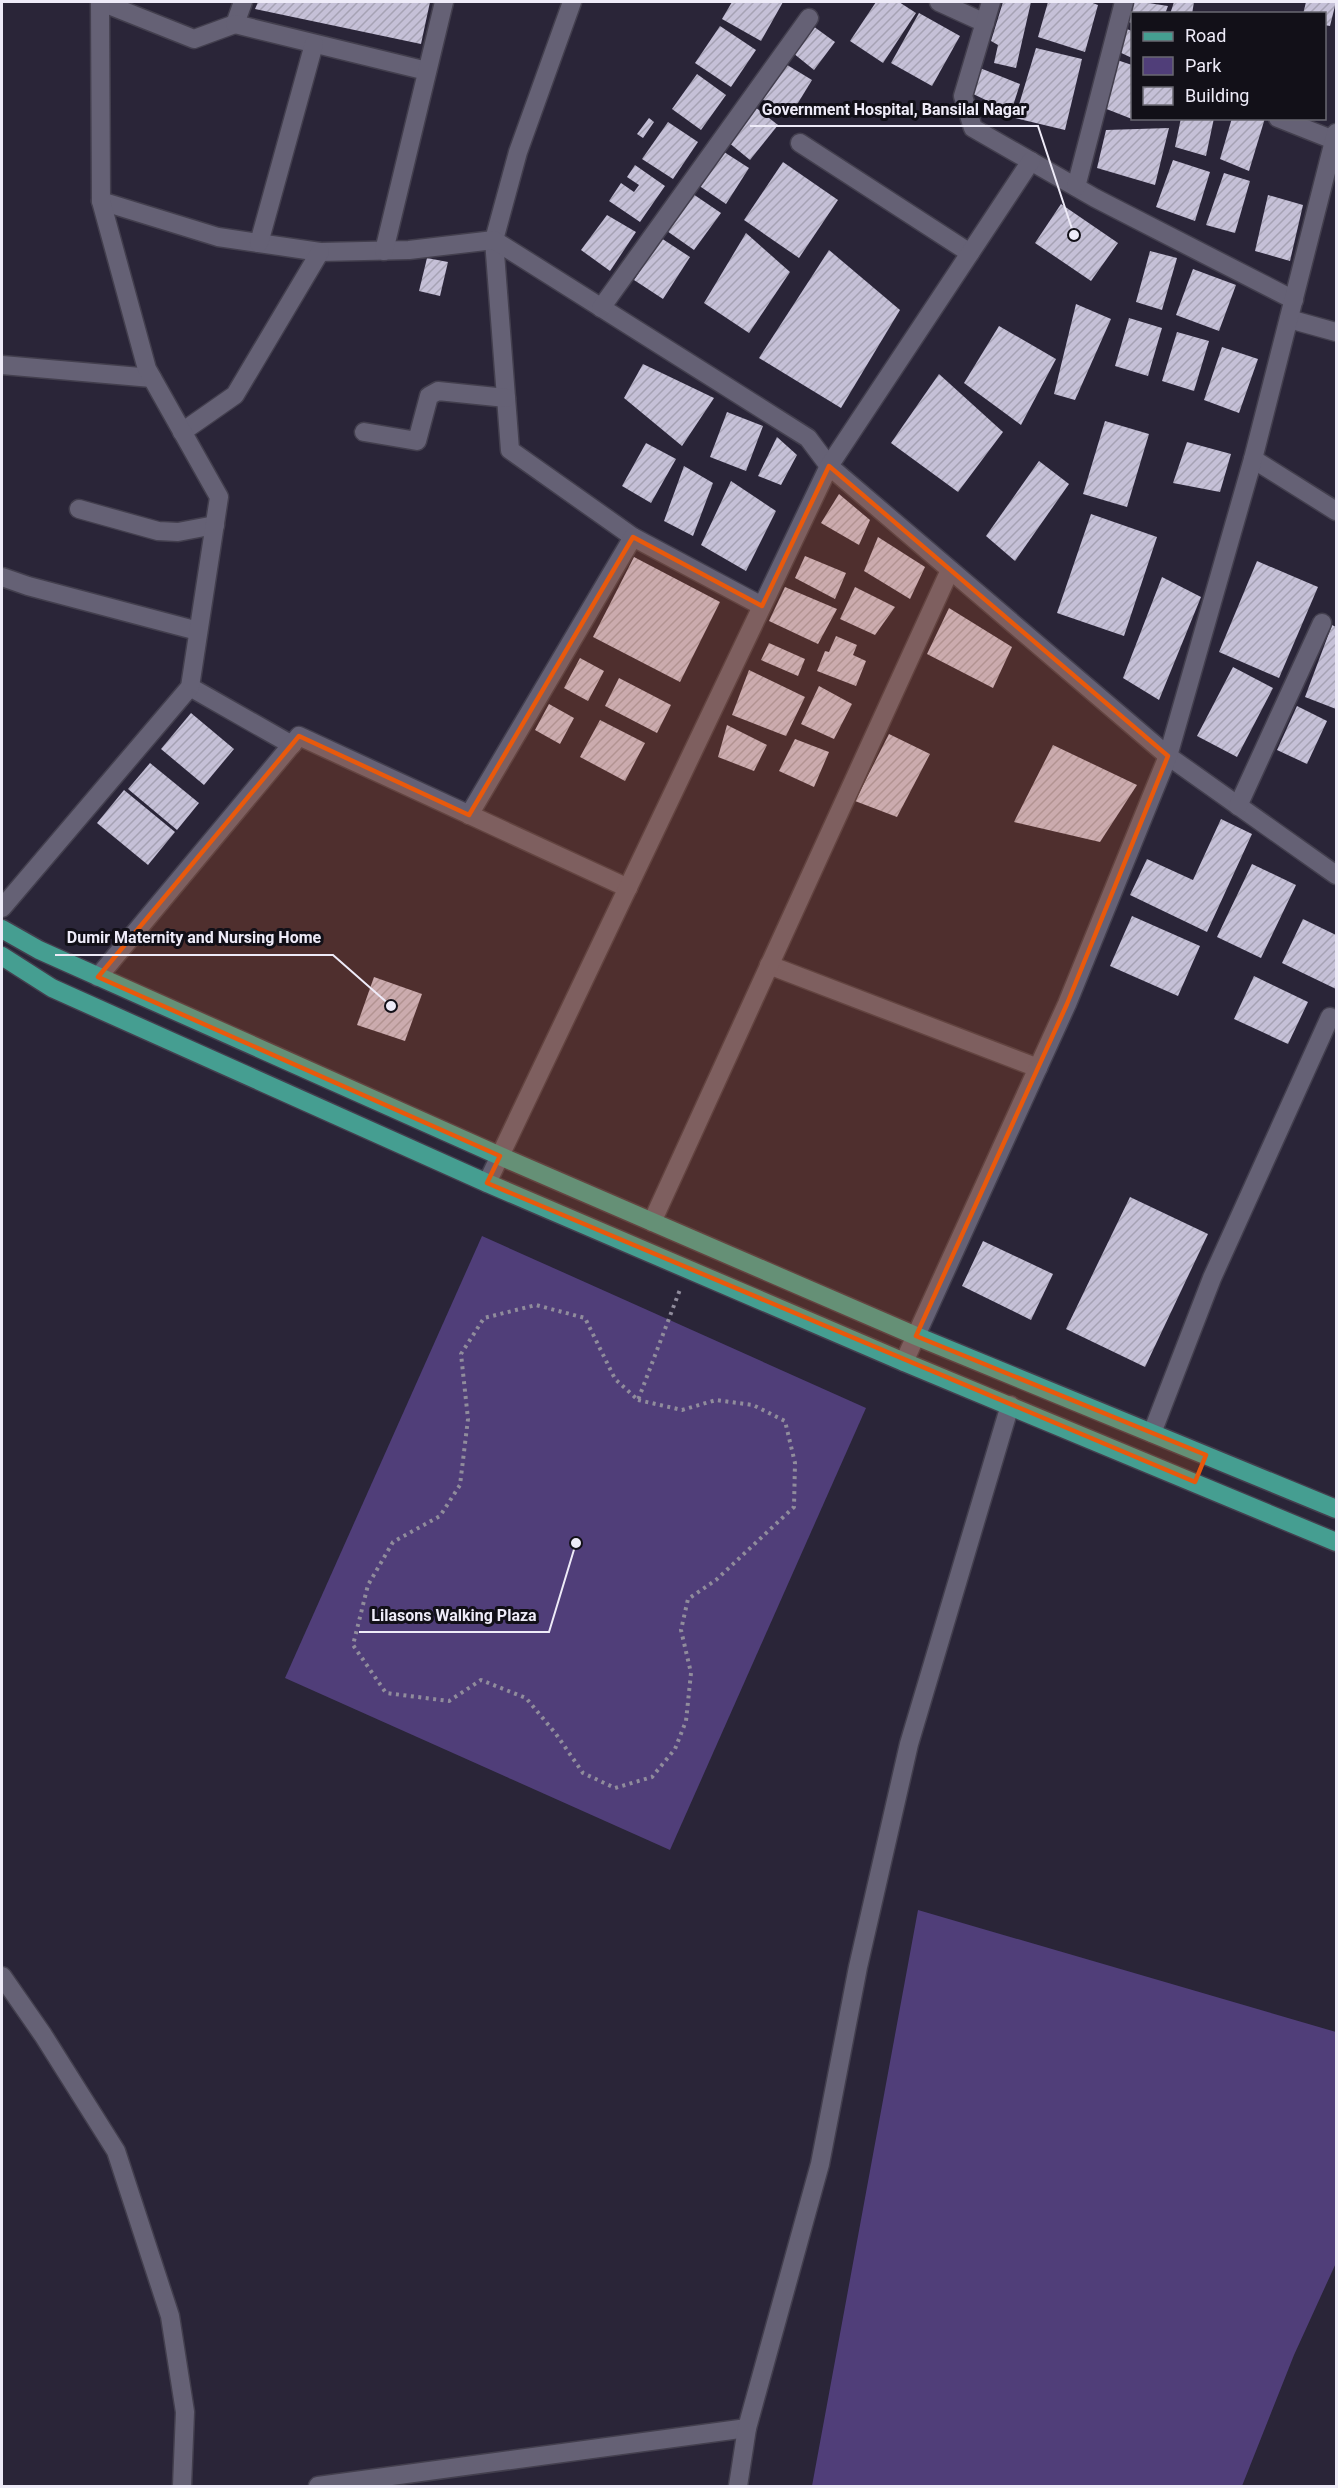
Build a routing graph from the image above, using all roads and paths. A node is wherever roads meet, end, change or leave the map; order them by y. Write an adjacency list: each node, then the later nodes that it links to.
1 (100, 2): 10 (street); 18 (street)
2 (243, 2): 10 (street)
3 (444, 2): 12 (street)
4 (572, 2): 19 (street)
5 (939, 2): 9 (street)
6 (991, 2): 9 (street)
7 (1124, 2): 17 (street)
8 (809, 18): 25 (street)
9 (985, 22): 16 (street)
10 (235, 24): 11 (street)
11 (314, 44): 12 (street); 20 (street)
12 (427, 71): 21 (street)
13 (1284, 120): 14 (street)
14 (1336, 138): 24 (street)
15 (800, 143): 23 (street)
16 (1031, 161): 17 (street); 23 (street)
17 (1076, 187): 24 (street)
18 (101, 201): 20 (street); 29 (street)
19 (494, 240): 21 (street); 25 (street); 30 (street)
20 (259, 243): 22 (street)
21 (384, 250): 22 (street)
22 (320, 252): 31 (street)
23 (970, 253): 34 (street)
24 (1294, 300): 26 (street)
25 (601, 308): 34 (street)
26 (1289, 319): 27 (street); 33 (street)
27 (1336, 332)
28 (2, 365): 29 (street)
29 (152, 378): 31 (street)
30 (506, 398): 32 (street); 38 (street)
31 (182, 432): 37 (street)
32 (364, 432)
33 (1253, 459): 36 (street); 46 (street)
34 (829, 466): 39 (street); 41 (street)
35 (79, 509): 37 (street)
36 (1336, 511)
37 (215, 525): 43 (street)
38 (633, 537): 41 (street); 48 (street)
39 (950, 570): 46 (street); 54 (street)
40 (2, 576): 43 (street)
41 (762, 606): 50 (street)
42 (1322, 622): 47 (street)
43 (198, 631): 44 (street)
44 (190, 687): 45 (street); 51 (street)
45 (292, 745): 48 (street); 55 (street)
46 (1168, 756): 47 (street); 57 (street)
47 (1238, 806): 49 (street)
48 (469, 815): 50 (street)
49 (1336, 875)
50 (628, 888): 58 (street)
51 (2, 908)
52 (2, 929): 55 (main road)
53 (2, 956): 59 (main road)
54 (769, 965): 57 (street); 60 (street)
55 (98, 977): 58 (main road)
56 (1330, 1017): 66 (street)
57 (1038, 1068): 62 (street)
58 (500, 1156): 59 (street); 60 (main road)
59 (487, 1184): 61 (main road)
60 (652, 1222): 62 (main road)
61 (688, 1270): 63 (main road); 64 (path)
62 (916, 1336): 63 (street); 66 (main road)
63 (904, 1362): 65 (main road)
64 (638, 1400): 64 (path)
65 (1010, 1405): 68 (main road); 72 (street)
66 (1152, 1433): 67 (main road)
67 (1206, 1455): 68 (main road); 69 (main road)
68 (1195, 1482): 70 (main road)
69 (1336, 1509)
70 (1336, 1542)
71 (2, 1976): 73 (street)
72 (747, 2428): 74 (street); 75 (street)
73 (182, 2487)
74 (318, 2487)
75 (738, 2487)

